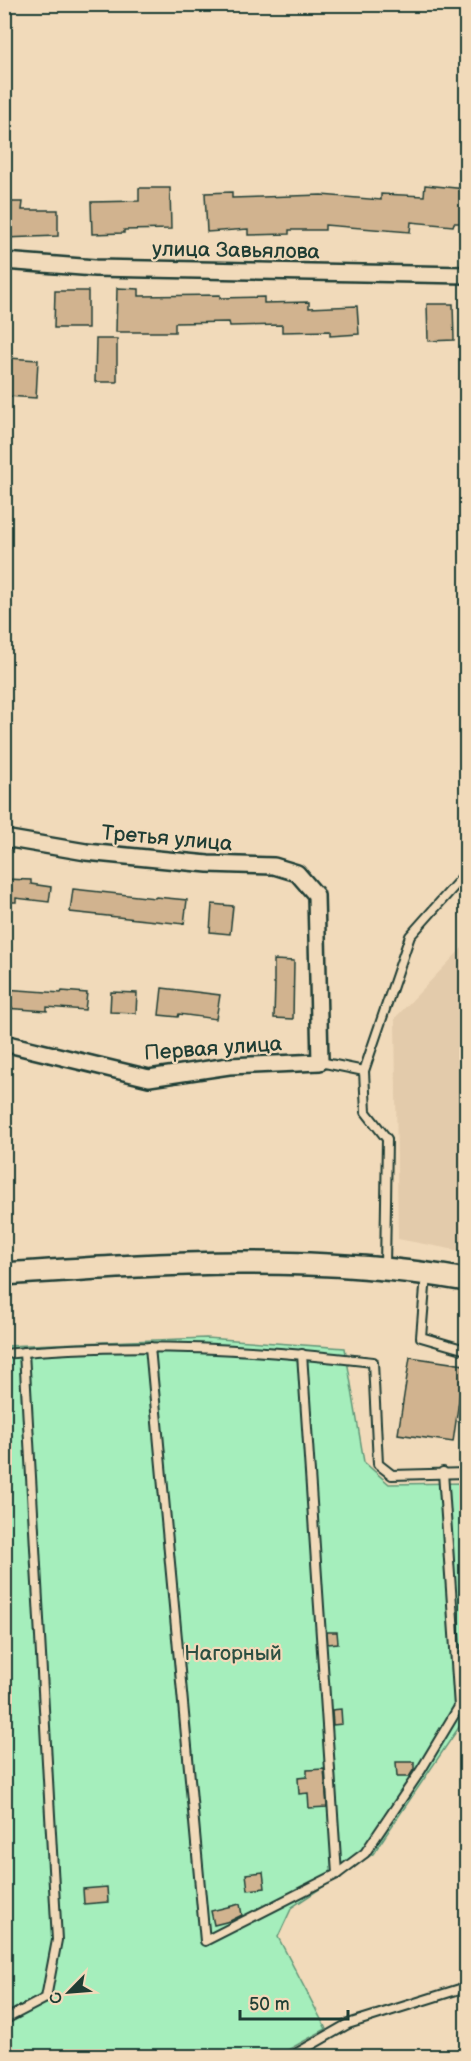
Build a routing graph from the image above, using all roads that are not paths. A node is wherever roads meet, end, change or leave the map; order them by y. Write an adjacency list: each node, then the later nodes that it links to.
1 (4, 261): 2 (street, улица Завьялова)
2 (466, 275)
3 (4, 838): 6 (street, Третья улица)
4 (466, 873): 7 (lane)
5 (4, 1042): 6 (street, Первая улица)
6 (320, 1062): 7 (lane)
7 (364, 1071): 8 (lane)
8 (385, 1269): 9 (main road); 10 (main road)
9 (4, 1274)
10 (426, 1274): 11 (main road); 13 (lane)
11 (466, 1280)
12 (150, 1347): 14 (lane); 16 (lane); 21 (lane)
13 (466, 1350)
14 (24, 1352): 15 (lane); 23 (lane)
15 (4, 1354)
16 (302, 1354): 17 (lane); 21 (lane)
17 (442, 1472): 18 (lane); 20 (lane)
18 (466, 1473)
19 (466, 1695): 20 (lane)
20 (459, 1707): 21 (lane)
21 (337, 1874)
22 (466, 1987): 24 (lane)
23 (4, 2020)
24 (292, 2056)

